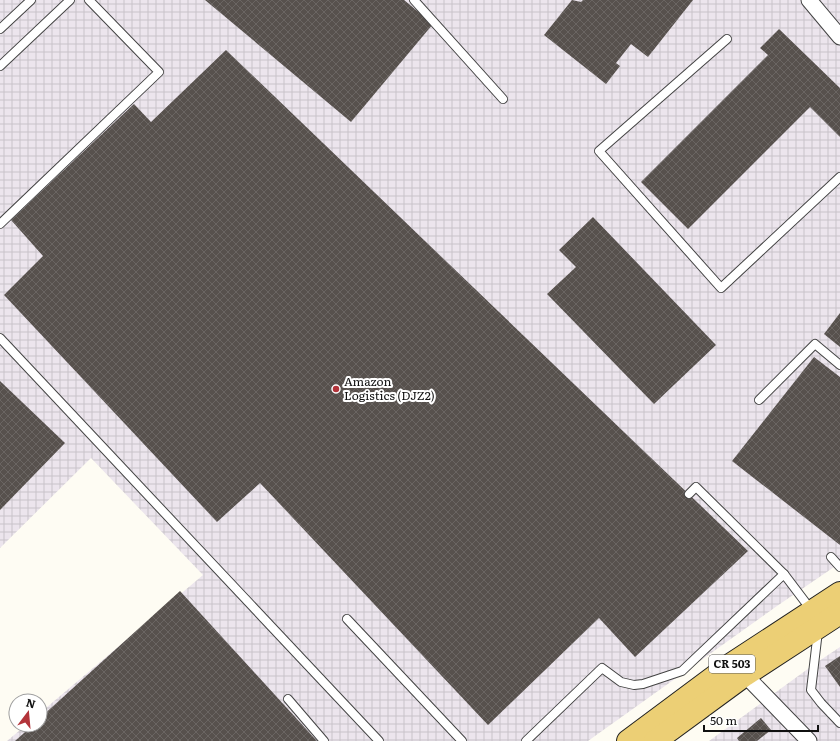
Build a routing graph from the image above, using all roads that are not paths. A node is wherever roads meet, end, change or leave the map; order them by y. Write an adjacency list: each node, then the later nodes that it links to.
1 (30, 0): 6 (lane)
2 (70, 0): 9 (lane)
3 (89, 0): 12 (lane)
4 (414, 0): 10 (lane)
5 (809, 0): 7 (street)
6 (0, 29)
7 (839, 34)
8 (727, 39): 11 (lane)
9 (0, 66)
10 (503, 99)
11 (840, 177)
12 (0, 224)
13 (0, 338): 28 (lane)
14 (840, 365): 15 (lane)
15 (759, 400)
16 (689, 494): 19 (lane)
17 (831, 557): 18 (lane)
18 (840, 567)
19 (784, 574): 23 (lane); 30 (lane)
20 (840, 593): 23 (main road, CR 503)
21 (840, 613): 23 (main road, CR 503)
22 (347, 619): 29 (lane)
23 (815, 619): 24 (main road, CR 503); 26 (lane); 31 (main road, CR 503)
24 (745, 675): 32 (main road, CR 503); 33 (street)
25 (288, 699): 27 (lane)
26 (840, 723)
27 (324, 741)
28 (379, 741)
29 (462, 741)
30 (527, 741)
31 (628, 741)
32 (655, 741)
33 (808, 741)

